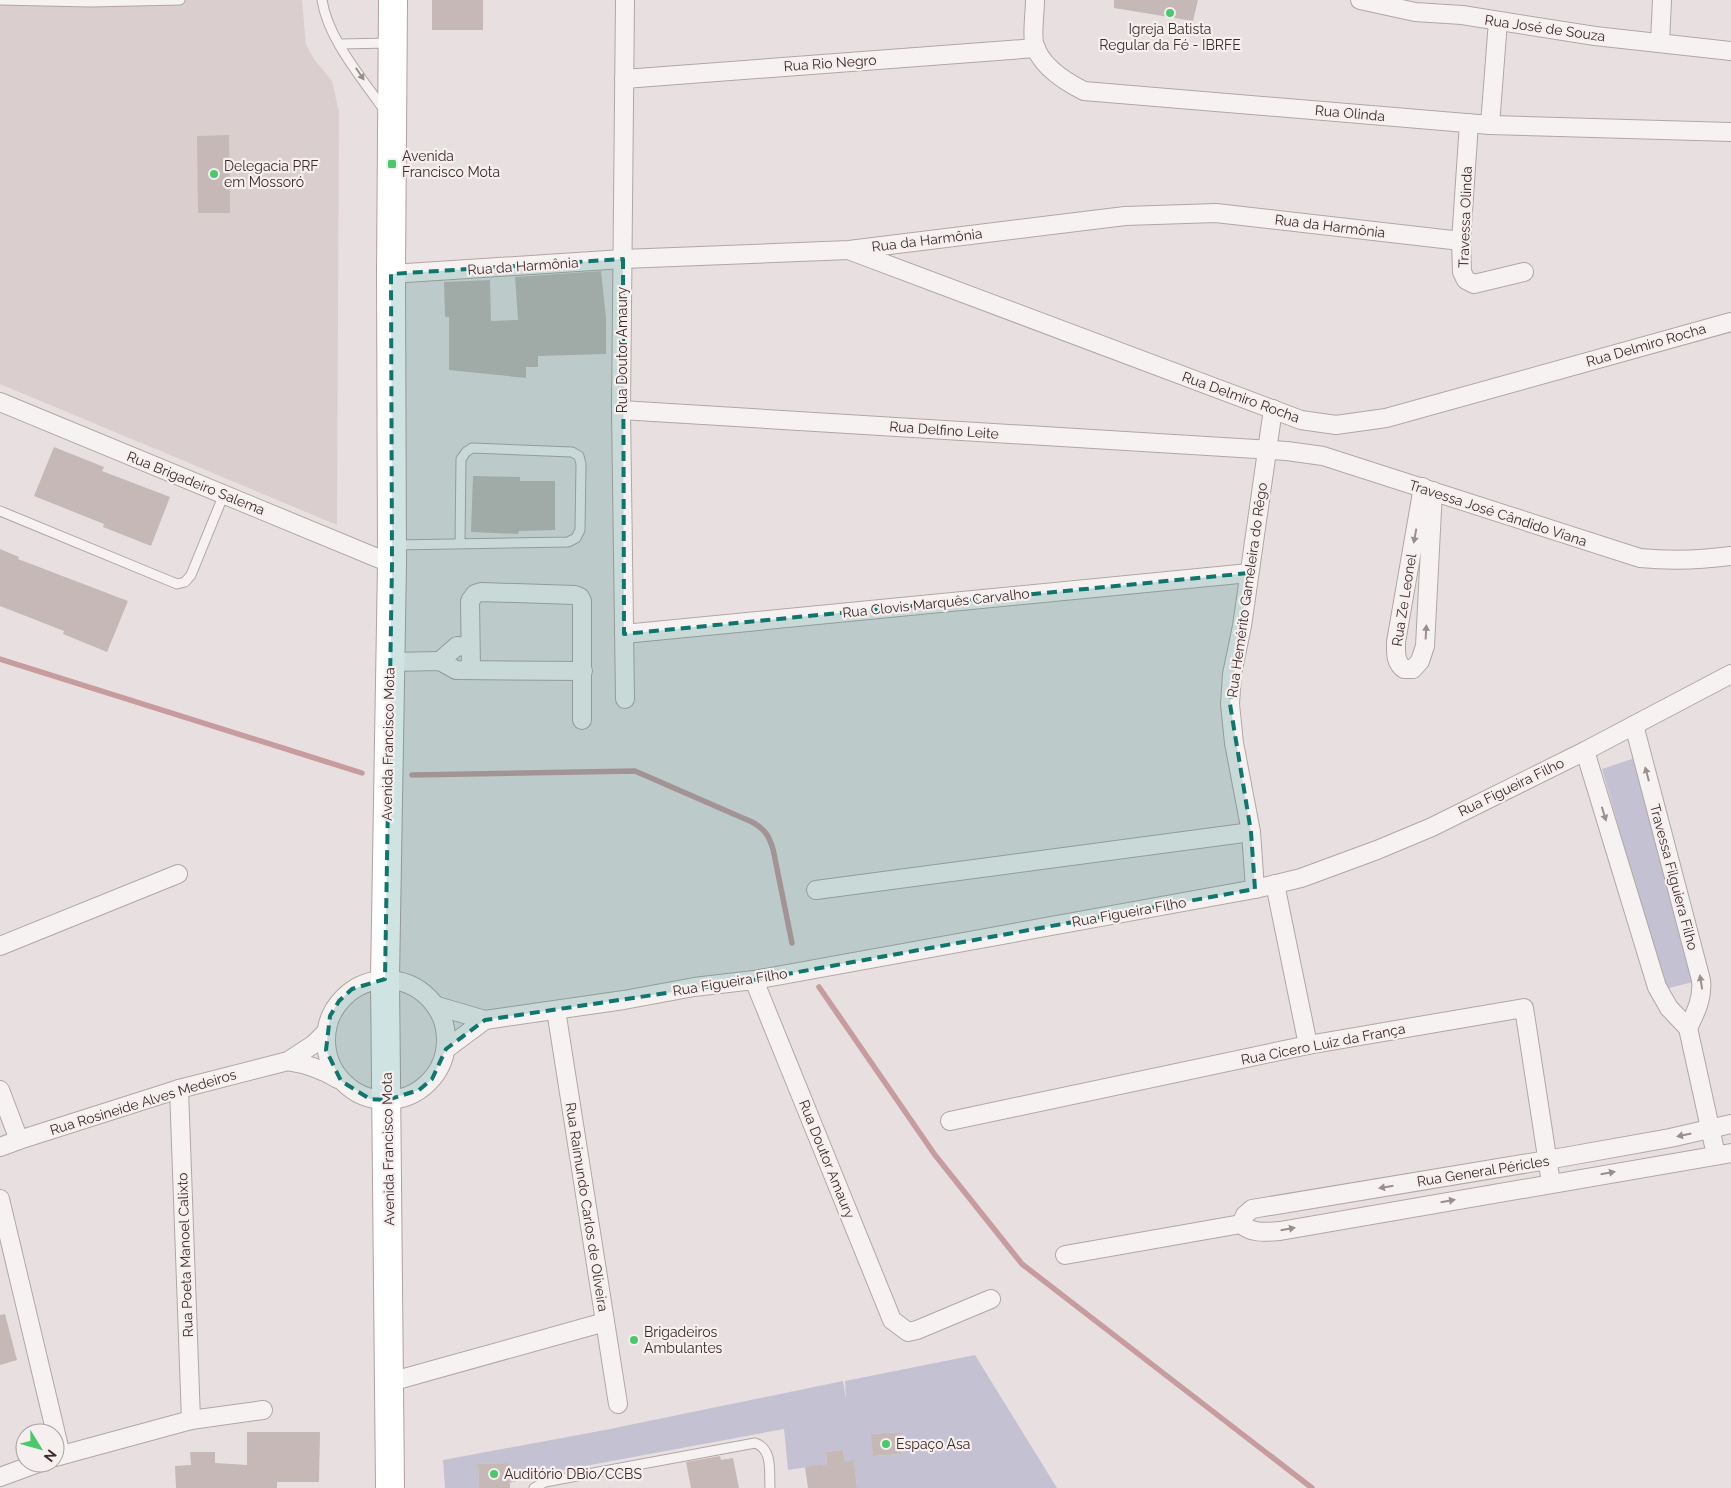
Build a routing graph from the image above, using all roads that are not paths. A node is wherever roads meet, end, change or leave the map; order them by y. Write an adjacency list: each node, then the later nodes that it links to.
1 (0, 0): 10 (lane)
2 (65, 0): 3 (lane); 10 (lane)
3 (180, 0)
4 (322, 0): 15 (lane)
5 (393, 0): 13 (main road, Avenida Francisco Mota)
6 (625, 0): 18 (street, Rua Doutor Amaury)
7 (1035, 0): 16 (street)
8 (1360, 0): 11 (street, Rua José de Souza)
9 (1662, 0): 14 (street)
10 (45, 1)
11 (1461, 8): 12 (street, Rua José de Souza)
12 (1498, 21): 14 (street, Rua José de Souza); 21 (street)
13 (393, 43): 15 (lane); 19 (main road, Avenida Francisco Mota)
14 (1660, 43): 17 (street, Rua José de Souza)
15 (340, 44): 19 (lane, one-way to 19)
16 (1036, 48): 18 (street, Rua Rio Negro); 20 (street, Rua Olinda)
17 (1731, 51)
18 (624, 79): 25 (street, Rua Doutor Amaury)
19 (392, 122): 27 (main road, Avenida Francisco Mota)
20 (1469, 123): 21 (street, Rua Olinda); 23 (street, Travessa Olinda)
21 (1490, 124): 22 (street, Rua Olinda)
22 (1731, 132)
23 (1462, 241): 24 (street, Rua da Harmônia); 26 (street, Travessa Olinda)
24 (849, 250): 25 (street, Rua da Harmônia); 30 (street, Rua Delmiro Rocha)
25 (622, 259): 27 (street, Rua da Harmônia); 31 (street, Rua Doutor Amaury)
26 (1524, 272)
27 (390, 274): 37 (main road, Avenida Francisco Mota)
28 (1731, 322): 30 (street, Rua Delmiro Rocha)
29 (0, 402): 34 (street, Rua Brigadeiro Salema)
30 (1273, 409): 32 (street, Rua Hemérito Gameleira do Rêgo)
31 (621, 410): 32 (street, Rua Delfino Leite); 40 (street, Rua Doutor Amaury)
32 (1268, 450): 33 (street, Travessa José Cândido Viana); 39 (street, Rua Hemérito Gameleira do Rêgo)
33 (1428, 489): 33 (street, Rua Ze Leonel, one-way to 33); 38 (street, Travessa José Cândido Viana)
34 (224, 494): 35 (lane); 37 (street, Rua Brigadeiro Salema)
35 (0, 511)
36 (460, 543): 36 (lane); 37 (lane)
37 (392, 554): 43 (main road, Avenida Francisco Mota)
38 (1731, 556)
39 (1249, 573): 40 (street, Rua Clovis Marquês Carvalho); 51 (street, Rua Hemérito Gameleira do Rêgo)
40 (624, 634): 47 (street, Rua Doutor Amaury)
41 (470, 647): 42 (street); 44 (street); 45 (street)
42 (440, 661): 43 (street); 44 (street)
43 (390, 662): 57 (main road, Avenida Francisco Mota)
44 (470, 670): 45 (street)
45 (583, 671): 48 (street)
46 (1731, 674): 49 (street, Rua Figueira Filho)
47 (625, 699)
48 (582, 720)
49 (1634, 725): 50 (street, Rua Figueira Filho); 62 (street, Travessa Filguiera Filho, one-way to 49)
50 (1585, 751): 53 (street, Rua Figueira Filho); 62 (street, one-way to 62)
51 (1251, 832): 54 (street); 55 (street, Rua Hemérito Gameleira do Rêgo)
52 (178, 874): 56 (street)
53 (1275, 884): 55 (street, Rua Figueira Filho); 64 (street)
54 (816, 890)
55 (1255, 890): 58 (street, Rua Figueira Filho)
56 (0, 946)
57 (385, 979): 59 (street); 63 (street); 70 (main road, Avenida Francisco Mota)
58 (754, 980): 60 (street, Rua Figueira Filho); 82 (street, Rua Doutor Amaury)
59 (436, 1006): 61 (street, Rua Figueira Filho); 65 (street)
60 (556, 1010): 61 (street, Rua Figueira Filho); 83 (street, Rua Raimundo Carlos de Oliveira)
61 (485, 1020): 65 (street, Rua Figueira Filho)
62 (1688, 1028): 73 (street)
63 (325, 1033): 66 (street, Rua Rosineide Alves Medeiros); 67 (street)
64 (1308, 1045): 71 (street, Rua Cícero Luiz da França); 77 (street, Rua Cícero Luiz da França)
65 (446, 1048): 70 (street)
66 (288, 1060): 67 (street, Rua Rosineide Alves Medeiros); 68 (street, Rua Rosineide Alves Medeiros)
67 (341, 1081): 70 (street, Rua Rosineide Alves Medeiros)
68 (179, 1089): 74 (street, Rua Rosineide Alves Medeiros); 87 (street, Rua Poeta Manoel Calixto)
69 (0, 1090): 74 (street)
70 (387, 1100): 84 (main road, Avenida Francisco Mota)
71 (950, 1121)
72 (1731, 1124): 73 (street, Rua General Péricles)
73 (1709, 1129): 76 (street); 77 (street, Rua General Péricles, one-way to 77)
74 (19, 1140): 75 (street, Rua Rosineide Alves Medeiros)
75 (0, 1147)
76 (1723, 1154): 78 (street, Rua General Péricles, one-way to 76)
77 (1546, 1160): 78 (street, Rua Cícero Luiz da França); 80 (street, Rua General Péricles, one-way to 80)
78 (1551, 1183): 80 (street, Rua General Péricles, one-way to 78)
79 (0, 1199): 88 (street)
80 (1241, 1224): 81 (street, Rua General Péricles)
81 (1064, 1255)
82 (991, 1299)
83 (605, 1322): 84 (street); 85 (street, Rua Raimundo Carlos de Oliveira)
84 (390, 1382): 92 (main road, Avenida Francisco Mota)
85 (618, 1404)
86 (263, 1410): 87 (street)
87 (192, 1420): 89 (street)
88 (51, 1423)
89 (65, 1454)
90 (15, 1471): 91 (street)
91 (0, 1477)
92 (390, 1488)
93 (534, 1488): 94 (lane)
94 (770, 1488)

